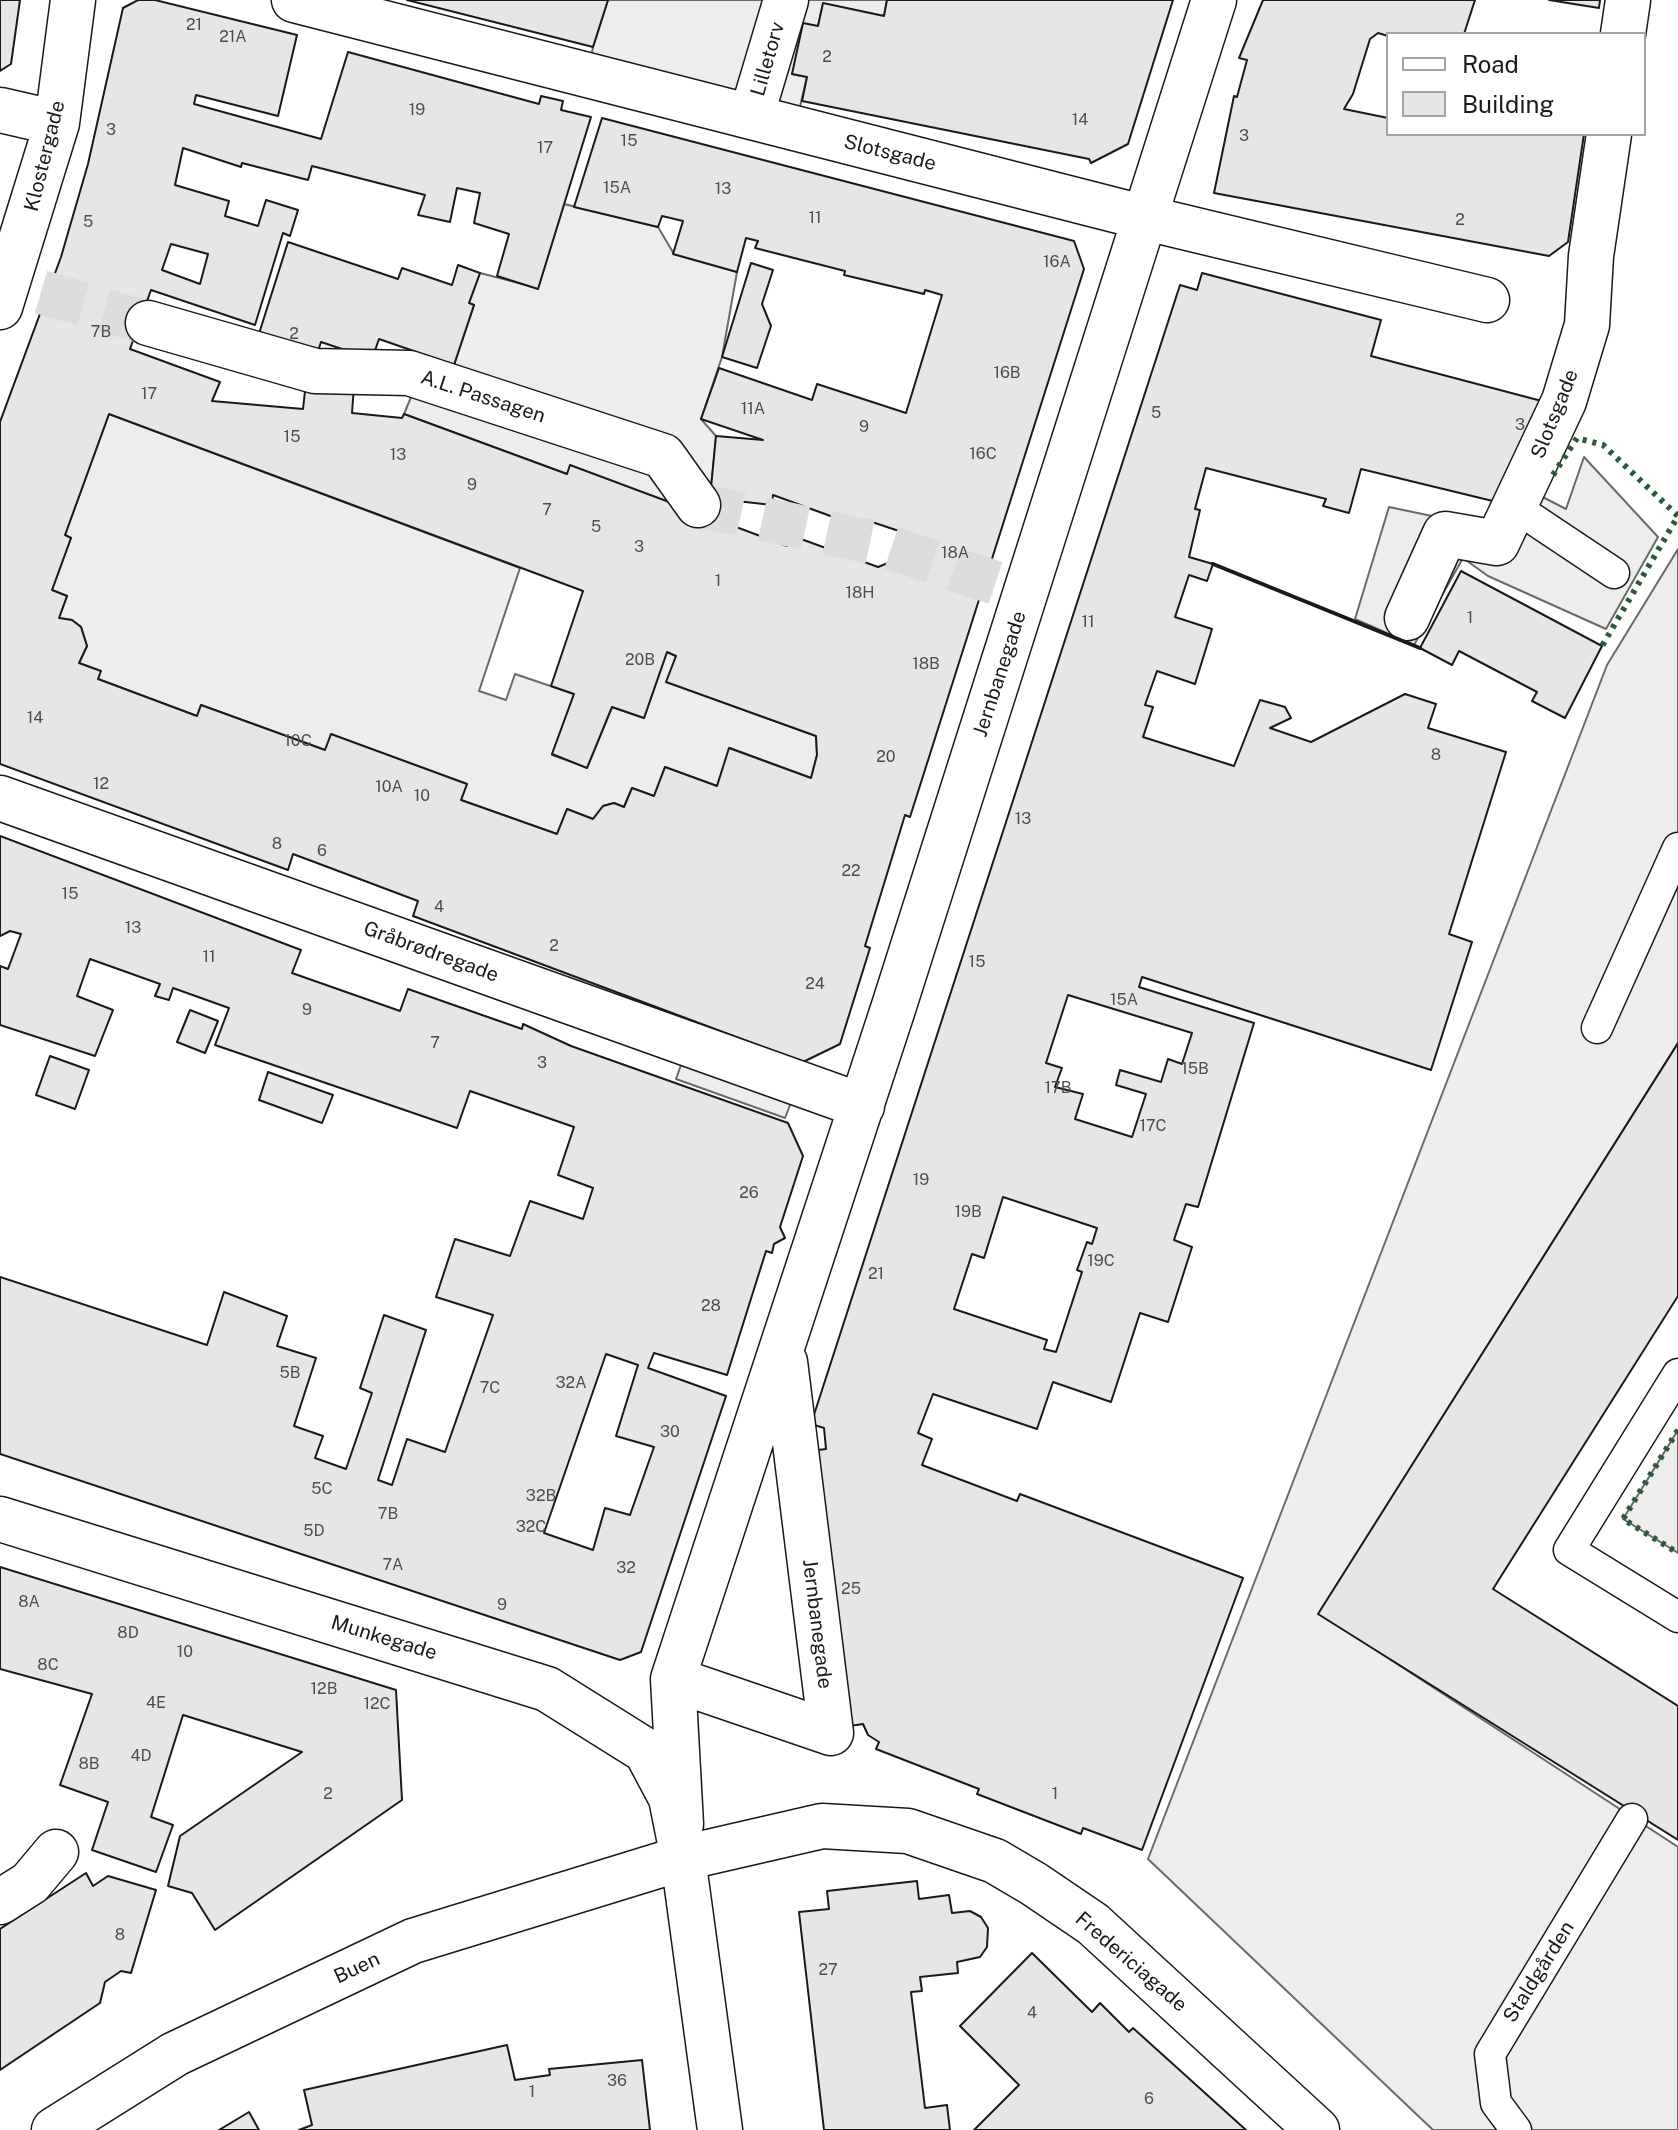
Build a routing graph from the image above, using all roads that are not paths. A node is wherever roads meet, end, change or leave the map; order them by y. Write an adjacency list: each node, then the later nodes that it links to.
1 (73, 0): 9 (street, Klostergade)
2 (294, 0): 8 (street, Slotsgade)
3 (786, 0): 8 (street, Lilletorv)
4 (1214, 0): 11 (street, Jernbanegade)
5 (1628, 0): 6 (street)
6 (1623, 32)
7 (0, 110): 9 (street)
8 (751, 117): 11 (street, Slotsgade)
9 (57, 123): 12 (street, Klostergade)
10 (1609, 136): 16 (street, Slotsgade)
11 (1146, 218): 13 (street, Slotsgade); 22 (street, Jernbanegade)
12 (17, 293)
13 (1487, 300)
14 (148, 323): 15 (street, A.L. Passagen)
15 (698, 505)
16 (1515, 507): 17 (lane); 18 (street, Slotsgade)
17 (1614, 573)
18 (1407, 618)
19 (0, 798): 22 (street, Gråbrødregade)
20 (1678, 848): 21 (lane)
21 (1597, 1028)
22 (862, 1106): 23 (street, Jernbanegade)
23 (783, 1348): 27 (street, Jernbanegade); 27 (street, Jernbanegade)
24 (1678, 1374): 26 (lane)
25 (0, 1519): 30 (street, Munkegade)
26 (1678, 1617)
27 (673, 1679): 30 (street, Jernbanegade)
28 (1632, 1819): 35 (lane, Staldgården)
29 (56, 1852): 31 (street)
30 (683, 1858): 32 (street, Buen); 33 (street, Jernbanegade); 34 (street, Fredericiagade)
31 (0, 1902)
32 (54, 2130)
33 (720, 2130)
34 (1317, 2130)
35 (1516, 2130)

